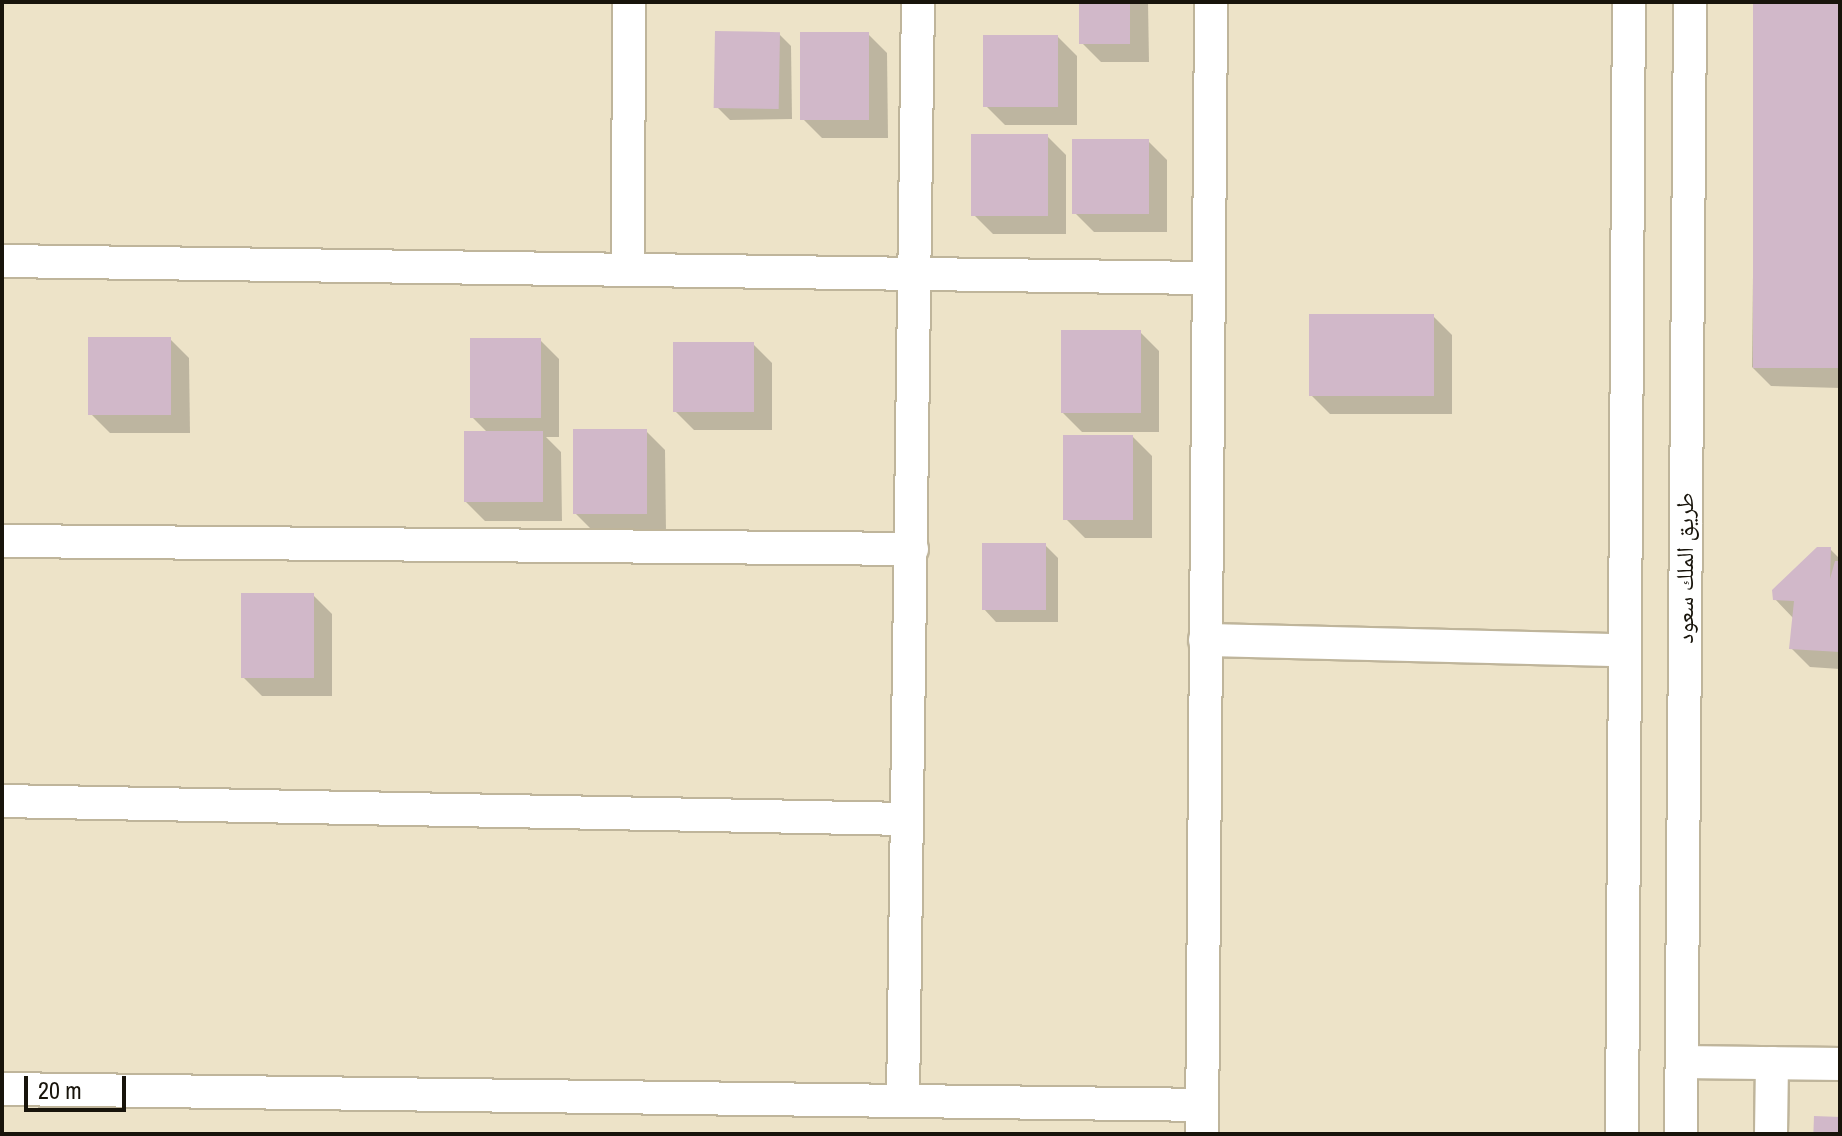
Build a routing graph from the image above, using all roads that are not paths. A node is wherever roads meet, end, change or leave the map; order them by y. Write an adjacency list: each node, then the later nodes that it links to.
1 (629, 2): 7 (street)
2 (918, 2): 8 (street)
3 (1211, 2): 9 (street)
4 (1629, 2): 13 (street)
5 (1690, 2): 16 (street, طريق الملك سعود)
6 (2, 261): 7 (street)
7 (628, 270): 8 (street)
8 (916, 274): 9 (street); 11 (street)
9 (1208, 278): 12 (street)
10 (2, 541): 11 (street)
11 (912, 549): 15 (street)
12 (1205, 640): 13 (street); 21 (street)
13 (1625, 650): 22 (street)
14 (2, 801): 15 (street)
15 (907, 819): 20 (street)
16 (1682, 1062): 17 (street); 23 (street, طريق الملك سعود)
17 (1772, 1063): 18 (street); 24 (street)
18 (1840, 1064)
19 (2, 1089): 20 (street)
20 (903, 1101): 21 (street)
21 (1202, 1119)
22 (1622, 1134)
23 (1681, 1134)
24 (1771, 1134)

